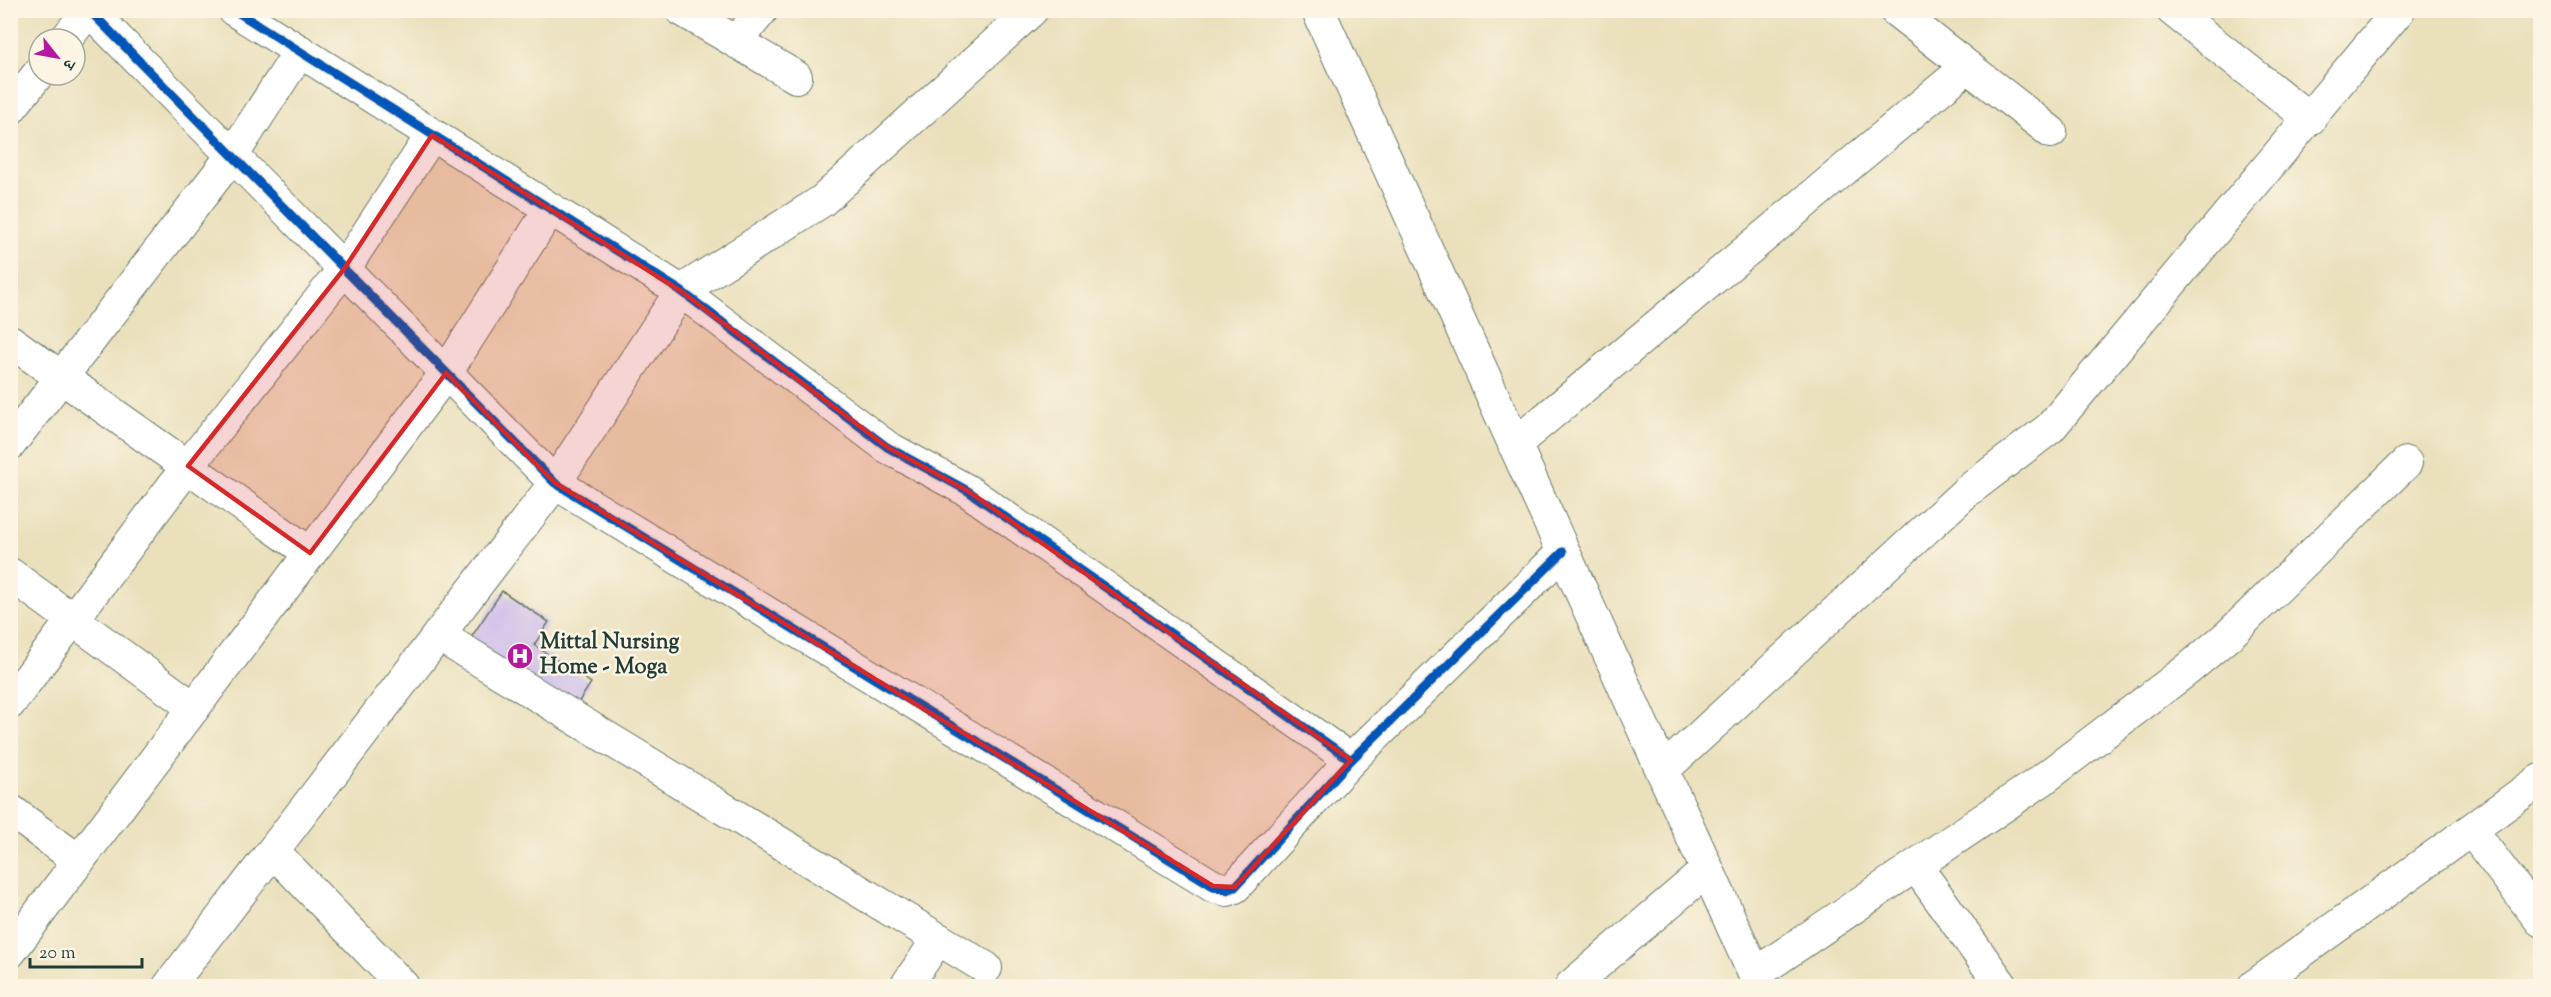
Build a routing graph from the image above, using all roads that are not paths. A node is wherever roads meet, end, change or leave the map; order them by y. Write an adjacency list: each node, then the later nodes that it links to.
1 (89, 10): 10 (street); 20 (street)
2 (234, 10): 12 (street)
3 (682, 10): 11 (street)
4 (762, 10): 11 (street)
5 (1032, 10): 23 (street)
6 (1318, 10): 28 (street)
7 (1895, 10): 13 (street)
8 (2172, 10): 17 (street)
9 (2399, 10): 17 (street)
10 (76, 27)
11 (736, 42): 14 (street)
12 (300, 51): 19 (street); 20 (street)
13 (1967, 67): 18 (street); 28 (street)
14 (796, 77)
15 (28, 87): 16 (street)
16 (10, 109)
17 (2310, 119): 40 (street)
18 (2050, 132)
19 (432, 135): 21 (street); 22 (street)
20 (232, 156): 22 (street); 26 (street)
21 (550, 208): 23 (street); 25 (street)
22 (344, 269): 25 (street); 30 (street)
23 (681, 291): 31 (street); 39 (street)
24 (10, 341): 26 (street)
25 (446, 373): 31 (street); 33 (street)
26 (62, 378): 27 (street); 30 (street)
27 (10, 444)
28 (1514, 445): 32 (street)
29 (2406, 463): 46 (street)
30 (188, 466): 33 (street); 35 (street)
31 (555, 483): 36 (street); 39 (street)
32 (1563, 552): 39 (street); 40 (street)
33 (310, 553): 38 (street)
34 (10, 574): 35 (street)
35 (73, 620): 37 (street); 38 (street)
36 (438, 635): 44 (street); 49 (street)
37 (10, 703)
38 (194, 708): 45 (street)
39 (1351, 760)
40 (1662, 771): 47 (street)
41 (2541, 780): 43 (street)
42 (10, 810): 45 (street)
43 (2471, 830): 48 (street); 58 (street)
44 (273, 851): 53 (street); 54 (street)
45 (79, 861): 50 (street)
46 (1916, 866): 52 (street); 57 (street)
47 (1707, 870): 52 (street); 56 (street)
48 (2541, 920)
49 (938, 939): 51 (street); 55 (street)
50 (10, 952)
51 (986, 968)
52 (1757, 980)
53 (169, 987)
54 (403, 987)
55 (906, 987)
56 (1571, 987)
57 (2002, 987)
58 (2254, 987)

